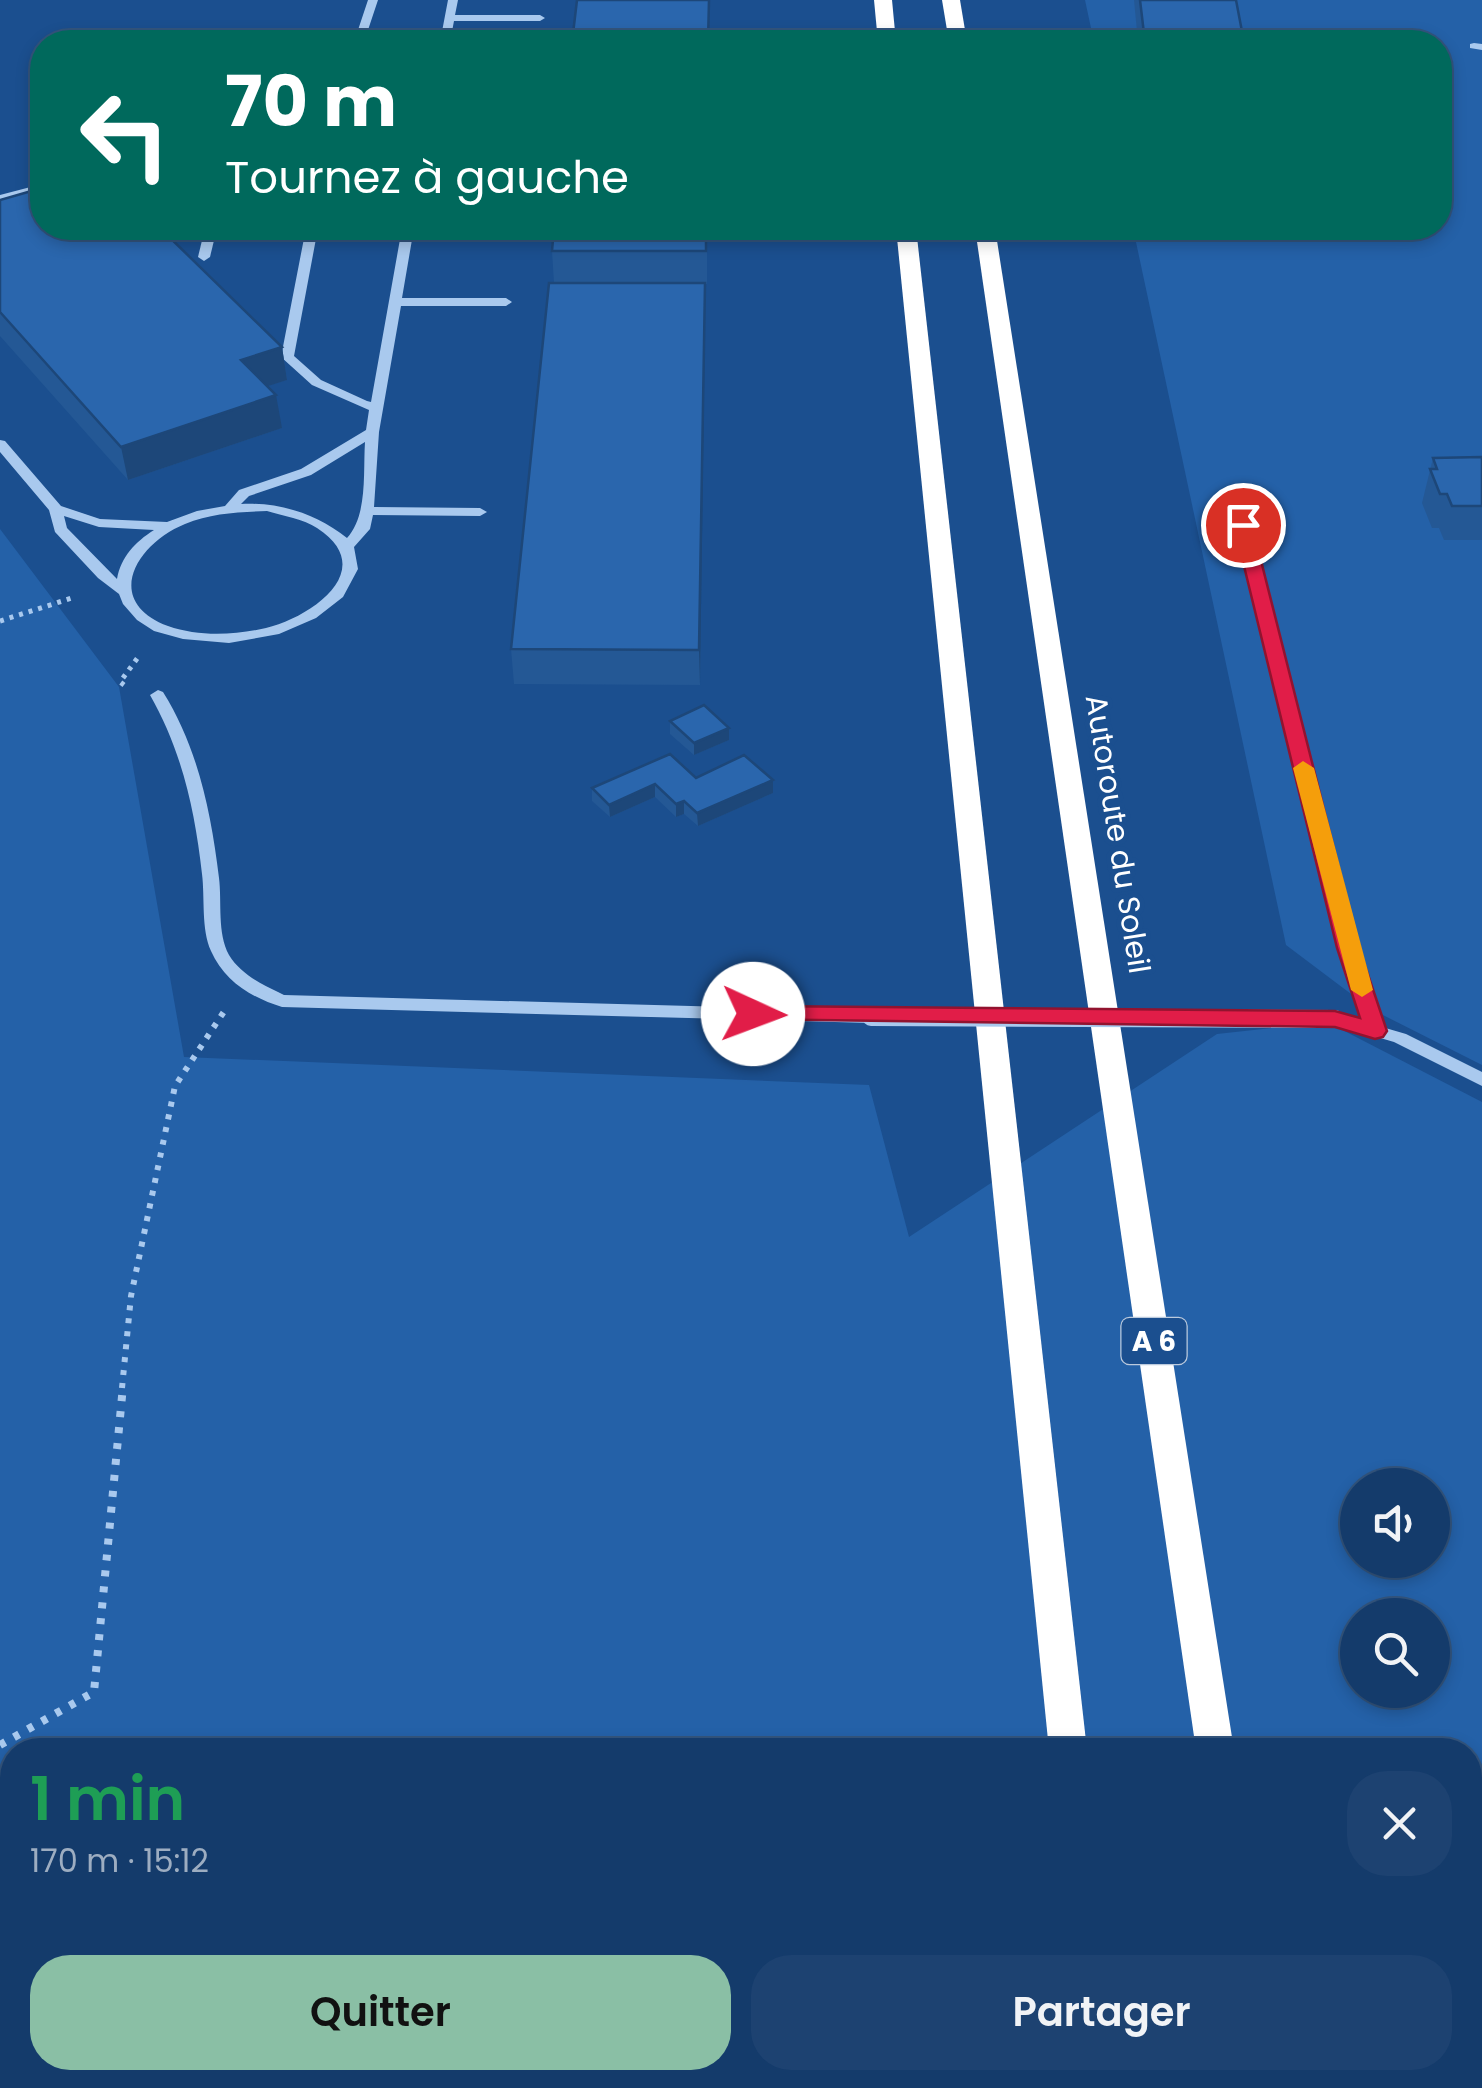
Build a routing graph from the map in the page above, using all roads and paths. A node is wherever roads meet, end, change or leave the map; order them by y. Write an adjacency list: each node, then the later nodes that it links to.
1 (373, 0): 7 (street)
2 (453, 0): 5 (street)
3 (883, 0): 9 (highway)
4 (951, 0): 10 (highway)
5 (450, 18): 6 (street); 8 (street)
6 (540, 18)
7 (363, 30)
8 (446, 30)
9 (886, 30)
10 (956, 30)
11 (30, 190): 12 (street)
12 (0, 199)
13 (209, 240): 18 (street)
14 (310, 240): 21 (street)
15 (406, 240): 19 (street)
16 (907, 240): 41 (highway)
17 (988, 240): 42 (highway, Autoroute du Soleil / A 6)
18 (204, 258)
19 (395, 302): 20 (street); 21 (street)
20 (506, 302)
21 (376, 408): 22 (street)
22 (372, 432): 24 (street); 26 (street)
23 (0, 444): 25 (street)
24 (230, 508): 29 (street); 30 (street)
25 (56, 509): 29 (street); 31 (street)
26 (367, 511): 27 (street); 30 (street)
27 (480, 512)
28 (1243, 525): 38 (street)
29 (168, 526): 31 (street)
30 (347, 546): 31 (street)
31 (122, 590)
32 (77, 596): 33 (path)
33 (0, 622)
34 (137, 657): 35 (path)
35 (120, 682)
36 (158, 695): 37 (street)
37 (242, 984): 38 (street, bridge); 40 (path)
38 (1375, 1031): 39 (street)
39 (1482, 1080)
40 (14, 1738)
41 (1067, 1738)
42 (1214, 1738)

